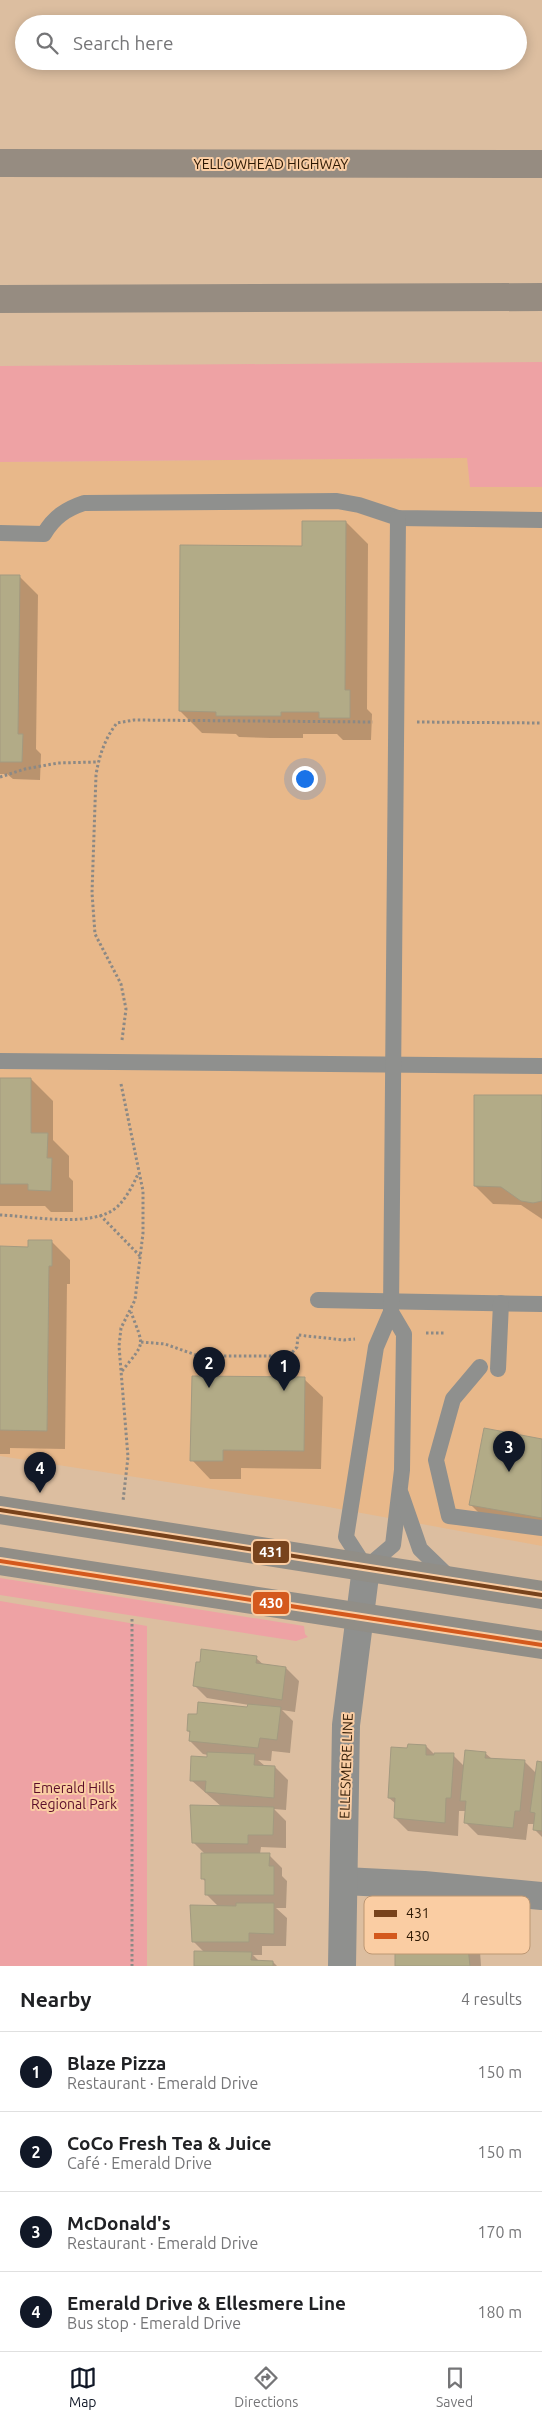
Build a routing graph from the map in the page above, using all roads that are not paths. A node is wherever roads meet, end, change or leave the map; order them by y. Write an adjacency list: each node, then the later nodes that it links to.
1 (0, 163): 2 (highway, YELLOWHEAD HIGHWAY)
2 (542, 164)
3 (542, 297): 4 (highway)
4 (0, 299)
5 (398, 518): 6 (lane); 7 (lane); 9 (lane)
6 (542, 520)
7 (0, 534)
8 (0, 1061): 9 (lane)
9 (394, 1065): 10 (lane); 14 (lane)
10 (542, 1066)
11 (318, 1300): 14 (lane)
12 (501, 1304): 13 (lane); 14 (lane); 16 (lane)
13 (542, 1304)
14 (392, 1307): 17 (lane); 21 (lane)
15 (480, 1367): 19 (lane)
16 (498, 1369)
17 (400, 1491): 21 (lane); 22 (lane)
18 (0, 1510): 21 (street)
19 (542, 1528)
20 (0, 1561): 24 (street)
21 (366, 1568): 22 (street); 24 (street, ELLESMERE LINE)
22 (454, 1581): 23 (street)
23 (542, 1595)
24 (359, 1616): 25 (street); 26 (street, ELLESMERE LINE)
25 (542, 1645)
26 (344, 1881): 27 (street); 28 (street, ELLESMERE LINE)
27 (542, 1896)
28 (342, 1966)

